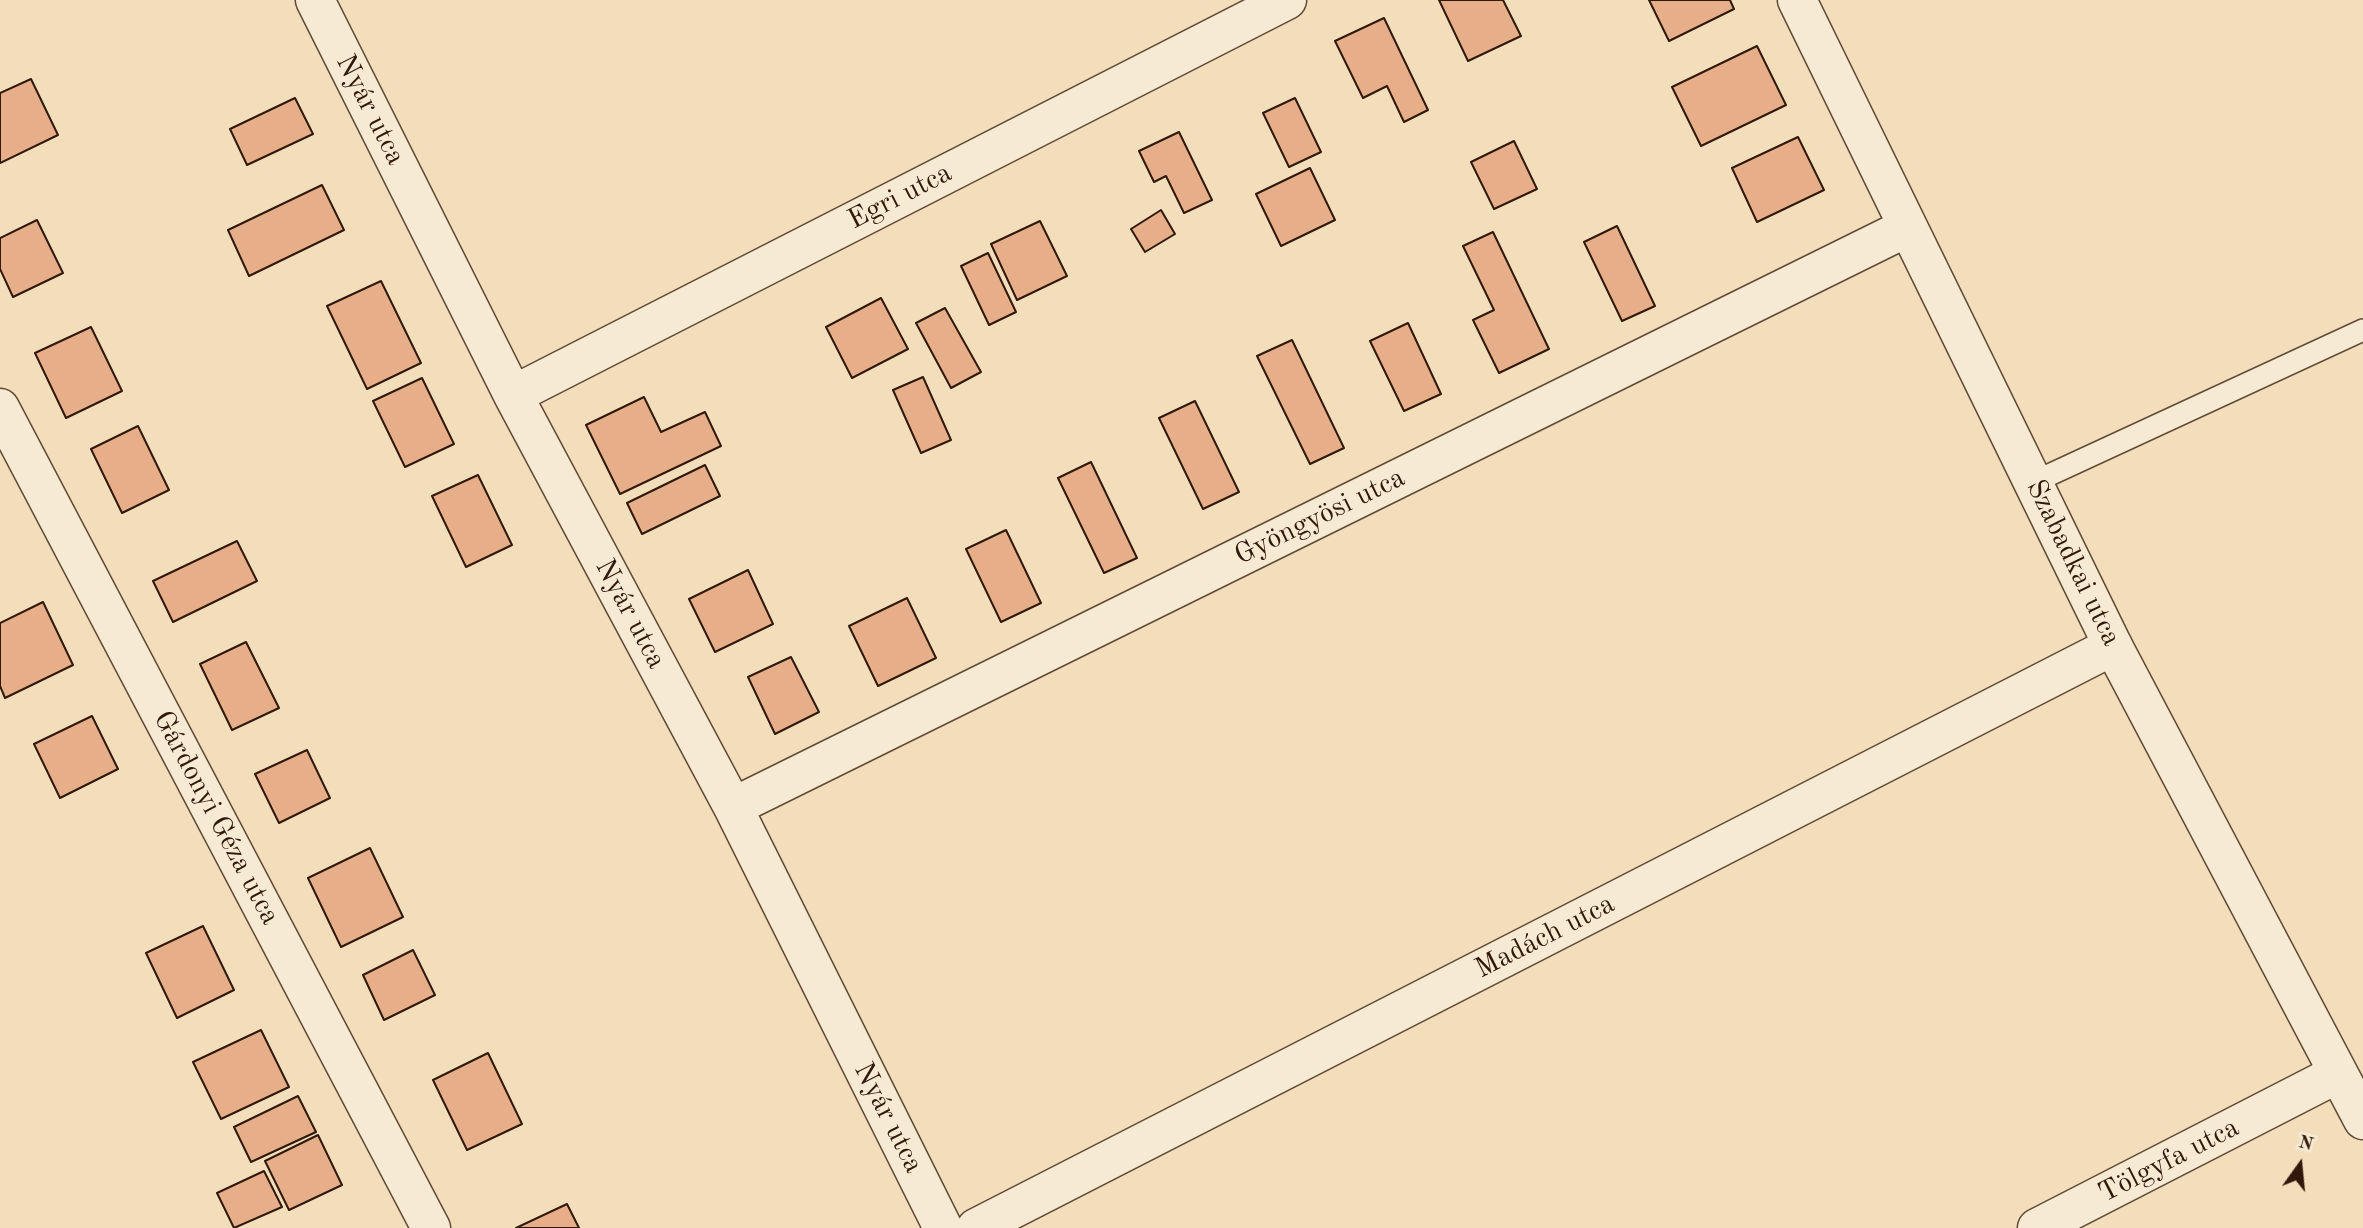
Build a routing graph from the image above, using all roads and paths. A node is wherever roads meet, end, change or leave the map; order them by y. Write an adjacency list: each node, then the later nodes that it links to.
1 (315, 0): 6 (street, Nyár utca)
2 (1287, 0): 6 (street, Egri utca)
3 (1797, 0): 4 (street, Szabadkai utca)
4 (1906, 228): 8 (street, Szabadkai utca); 10 (street, Gyöngyösi utca)
5 (2363, 330): 8 (lane)
6 (513, 395): 10 (street, Nyár utca)
7 (0, 408): 13 (street, Gárdonyi Géza utca)
8 (2034, 482): 9 (street, Szabadkai utca)
9 (2113, 646): 11 (street, Szabadkai utca); 15 (street, Madách utca)
10 (733, 807): 14 (street, Nyár utca)
11 (2337, 1074): 12 (street, Szabadkai utca); 16 (street, Tölgyfa utca)
12 (2363, 1120)
13 (431, 1228)
14 (943, 1228)
15 (976, 1228)
16 (2038, 1228)

